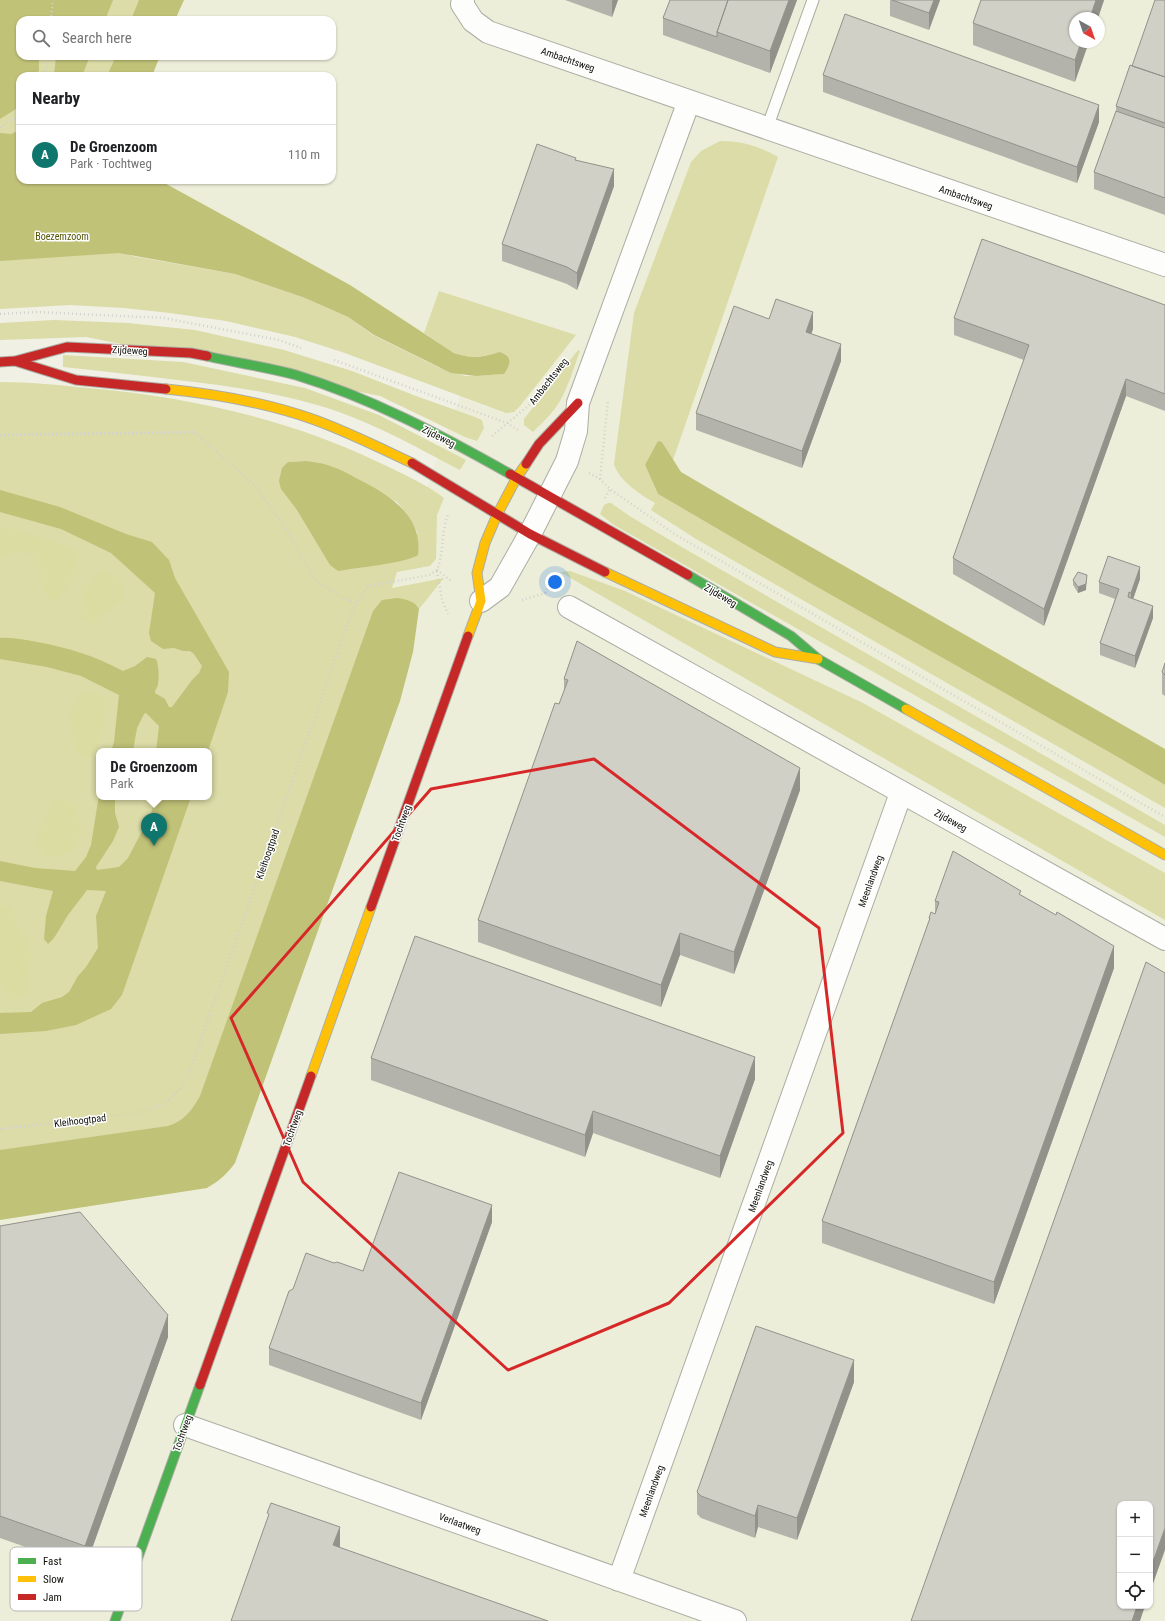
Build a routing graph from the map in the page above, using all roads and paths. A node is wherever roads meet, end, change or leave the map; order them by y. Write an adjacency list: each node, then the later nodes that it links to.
1 (52, 0): 4 (path)
2 (463, 0): 7 (street, Ambachtsweg)
3 (813, 0): 10 (lane)
4 (51, 16)
5 (48, 60): 6 (path)
6 (45, 72)
7 (689, 101): 10 (street, Ambachtsweg); 15 (street)
8 (16, 117): 9 (path)
9 (0, 126)
10 (767, 128): 11 (street, Ambachtsweg)
11 (1165, 265)
12 (569, 354): 16 (path, Ambachtsweg)
13 (15, 361): 14 (street, Zijdeweg); 18 (street, Zijdeweg); 19 (street, Zijdeweg)
14 (0, 362)
15 (578, 403): 18 (street); 20 (street)
16 (507, 423)
17 (0, 435): 25 (path)
18 (517, 477): 20 (street, Zijdeweg); 21 (street, Tochtweg)
19 (458, 491): 21 (street, Zijdeweg); 23 (path)
20 (549, 496): 22 (street); 28 (street, Zijdeweg)
21 (497, 515): 22 (street, Zijdeweg); 24 (street, Tochtweg)
22 (530, 534): 24 (street); 28 (street, Zijdeweg)
23 (437, 570): 25 (path, Kleihoogtpad); 27 (path)
24 (481, 601): 27 (street, Tochtweg)
25 (357, 604): 32 (path, Kleihoogtpad)
26 (569, 607): 29 (street, Zijdeweg)
27 (468, 636): 33 (street, Tochtweg)
28 (818, 659): 30 (street, Zijdeweg)
29 (901, 793): 31 (street, Zijdeweg); 35 (street, Meenlandweg)
30 (1165, 855)
31 (1165, 939)
32 (0, 1129)
33 (185, 1425): 34 (street, Tochtweg); 35 (street, Verlaatweg)
34 (141, 1547)
35 (620, 1580): 38 (street, Verlaatweg)
36 (119, 1611): 37 (street, Tochtweg)
37 (115, 1621)
38 (735, 1621)

